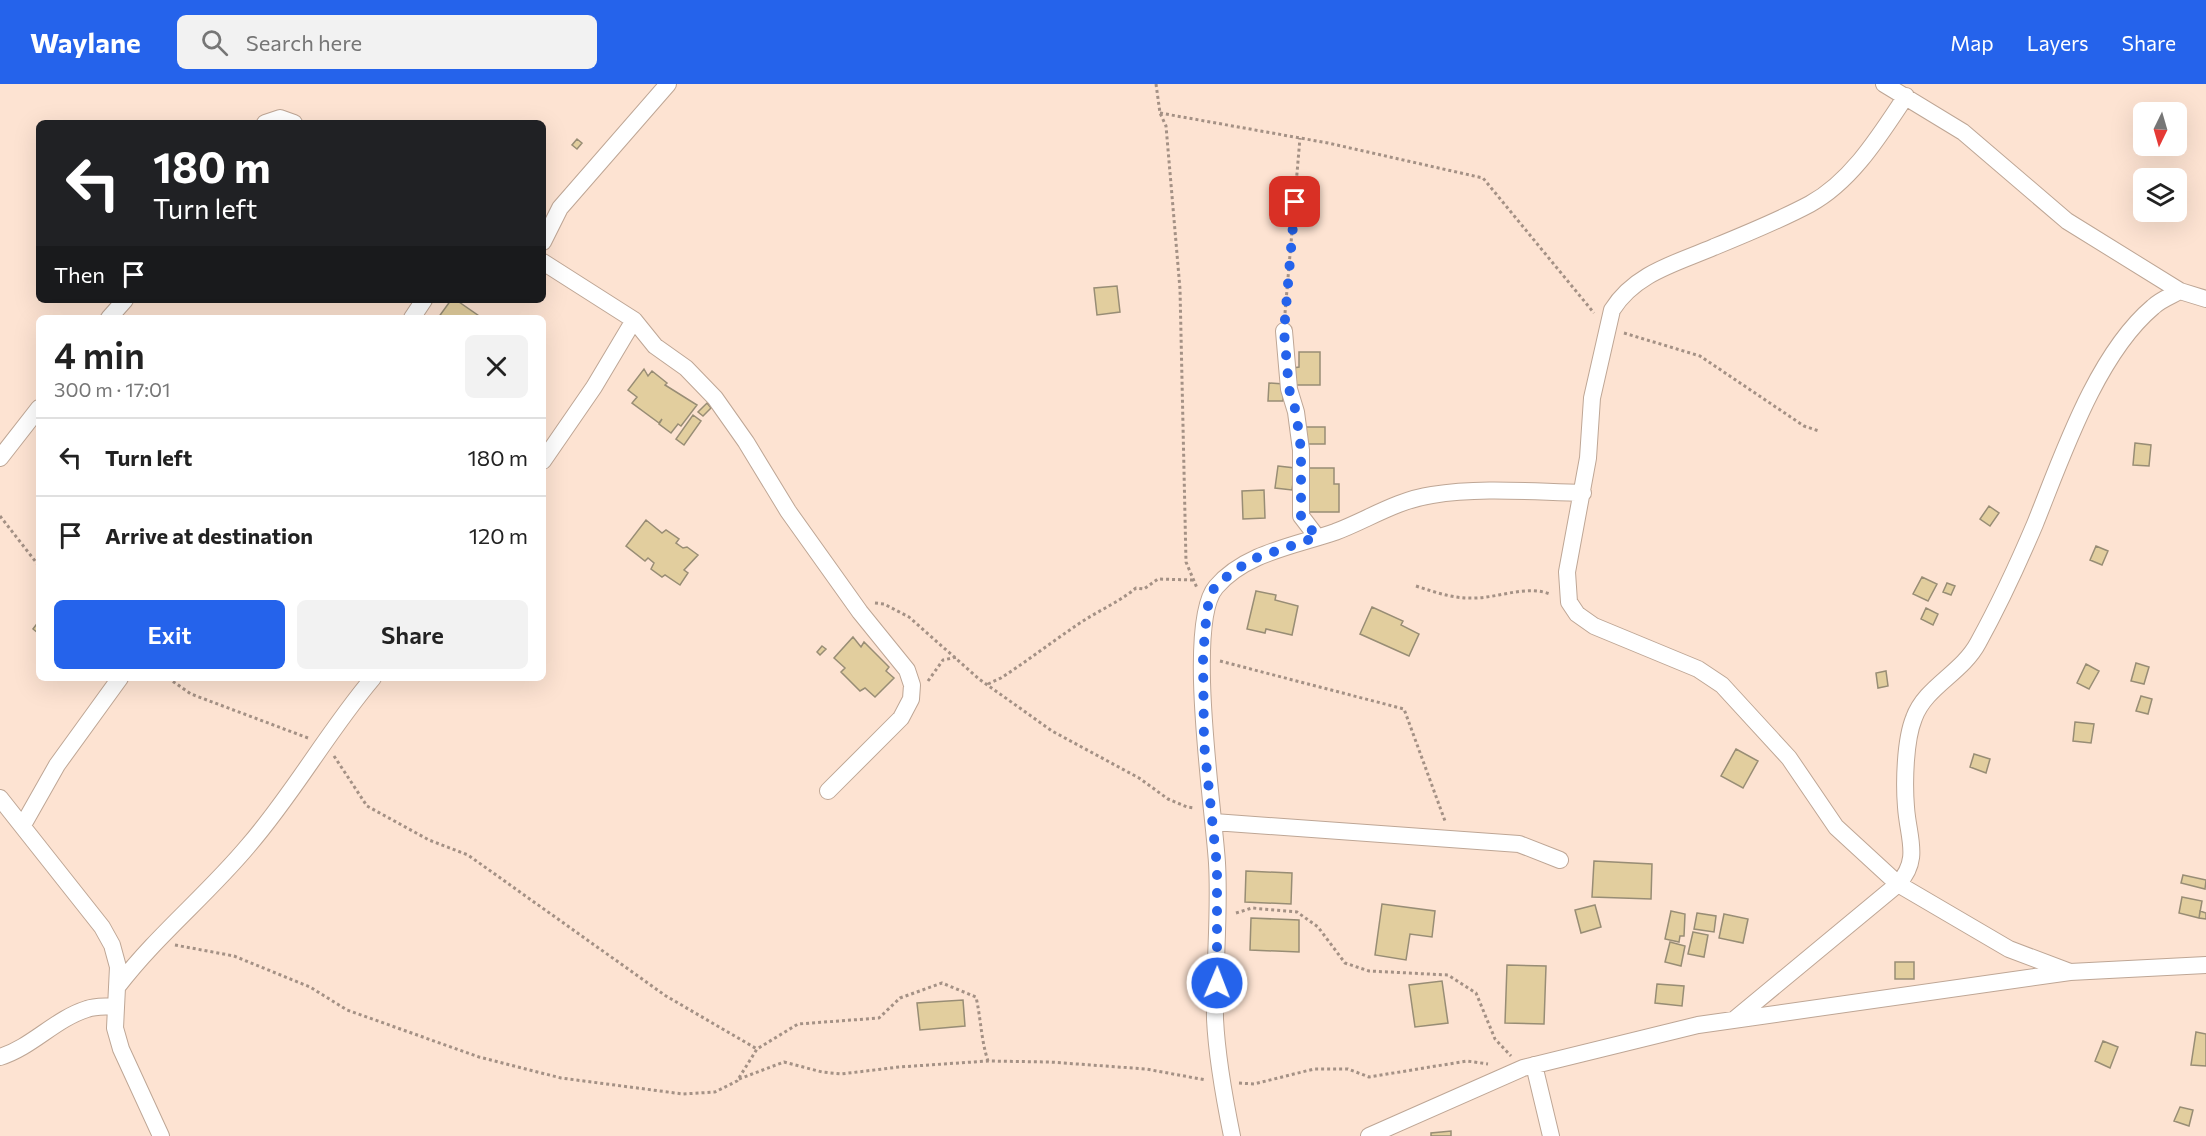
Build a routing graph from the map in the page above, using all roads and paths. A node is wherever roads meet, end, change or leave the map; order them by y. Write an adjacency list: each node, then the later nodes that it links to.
1 (668, 84): 7 (street)
2 (1156, 84): 5 (path)
3 (1884, 84): 4 (street)
4 (1906, 96): 9 (street); 14 (street)
5 (1160, 113): 6 (path); 24 (path)
6 (1300, 138): 14 (path); 15 (path)
7 (546, 237)
8 (546, 264): 13 (street)
9 (2180, 291): 10 (street); 44 (street)
10 (2206, 299)
11 (122, 303): 12 (street)
12 (112, 315)
13 (634, 320): 18 (street); 36 (street)
14 (1608, 328): 17 (path); 20 (street)
15 (1284, 331): 22 (street)
16 (36, 412): 19 (street)
17 (1819, 431)
18 (546, 457)
19 (0, 458)
20 (1583, 493): 22 (street); 28 (street)
21 (0, 516): 23 (path)
22 (1317, 537): 26 (street)
23 (36, 562)
24 (1193, 580): 26 (path); 29 (path); 35 (path)
25 (1416, 586): 28 (path)
26 (1214, 588): 29 (street)
27 (869, 602): 31 (path)
28 (1569, 602): 44 (street)
29 (1207, 609): 30 (street)
30 (1203, 656): 40 (street); 42 (path)
31 (957, 657): 35 (path); 36 (path)
32 (118, 681): 41 (street)
33 (172, 681): 37 (path)
34 (371, 681): 37 (street)
35 (988, 684): 40 (path)
36 (911, 699): 38 (street)
37 (326, 743): 46 (street); 52 (path)
38 (828, 791)
39 (0, 798): 41 (street)
40 (1213, 815): 42 (street); 45 (street)
41 (23, 825): 49 (street)
42 (1452, 839): 43 (street)
43 (1560, 860)
44 (1898, 884): 48 (street); 51 (street)
45 (1216, 920): 56 (path); 58 (street)
46 (153, 945): 49 (street); 57 (path)
47 (2206, 965): 48 (street)
48 (2070, 972): 51 (street)
49 (118, 986): 50 (street)
50 (115, 1006): 53 (street); 59 (street)
51 (1735, 1019): 56 (street)
52 (757, 1049): 54 (path); 57 (path)
53 (0, 1057)
54 (988, 1061): 57 (path); 58 (path)
55 (1489, 1064): 58 (path)
56 (1528, 1066): 61 (street); 62 (street)
57 (738, 1079)
58 (1221, 1083): 60 (street)
59 (161, 1136)
60 (1232, 1136)
61 (1369, 1136)
62 (1551, 1136)

